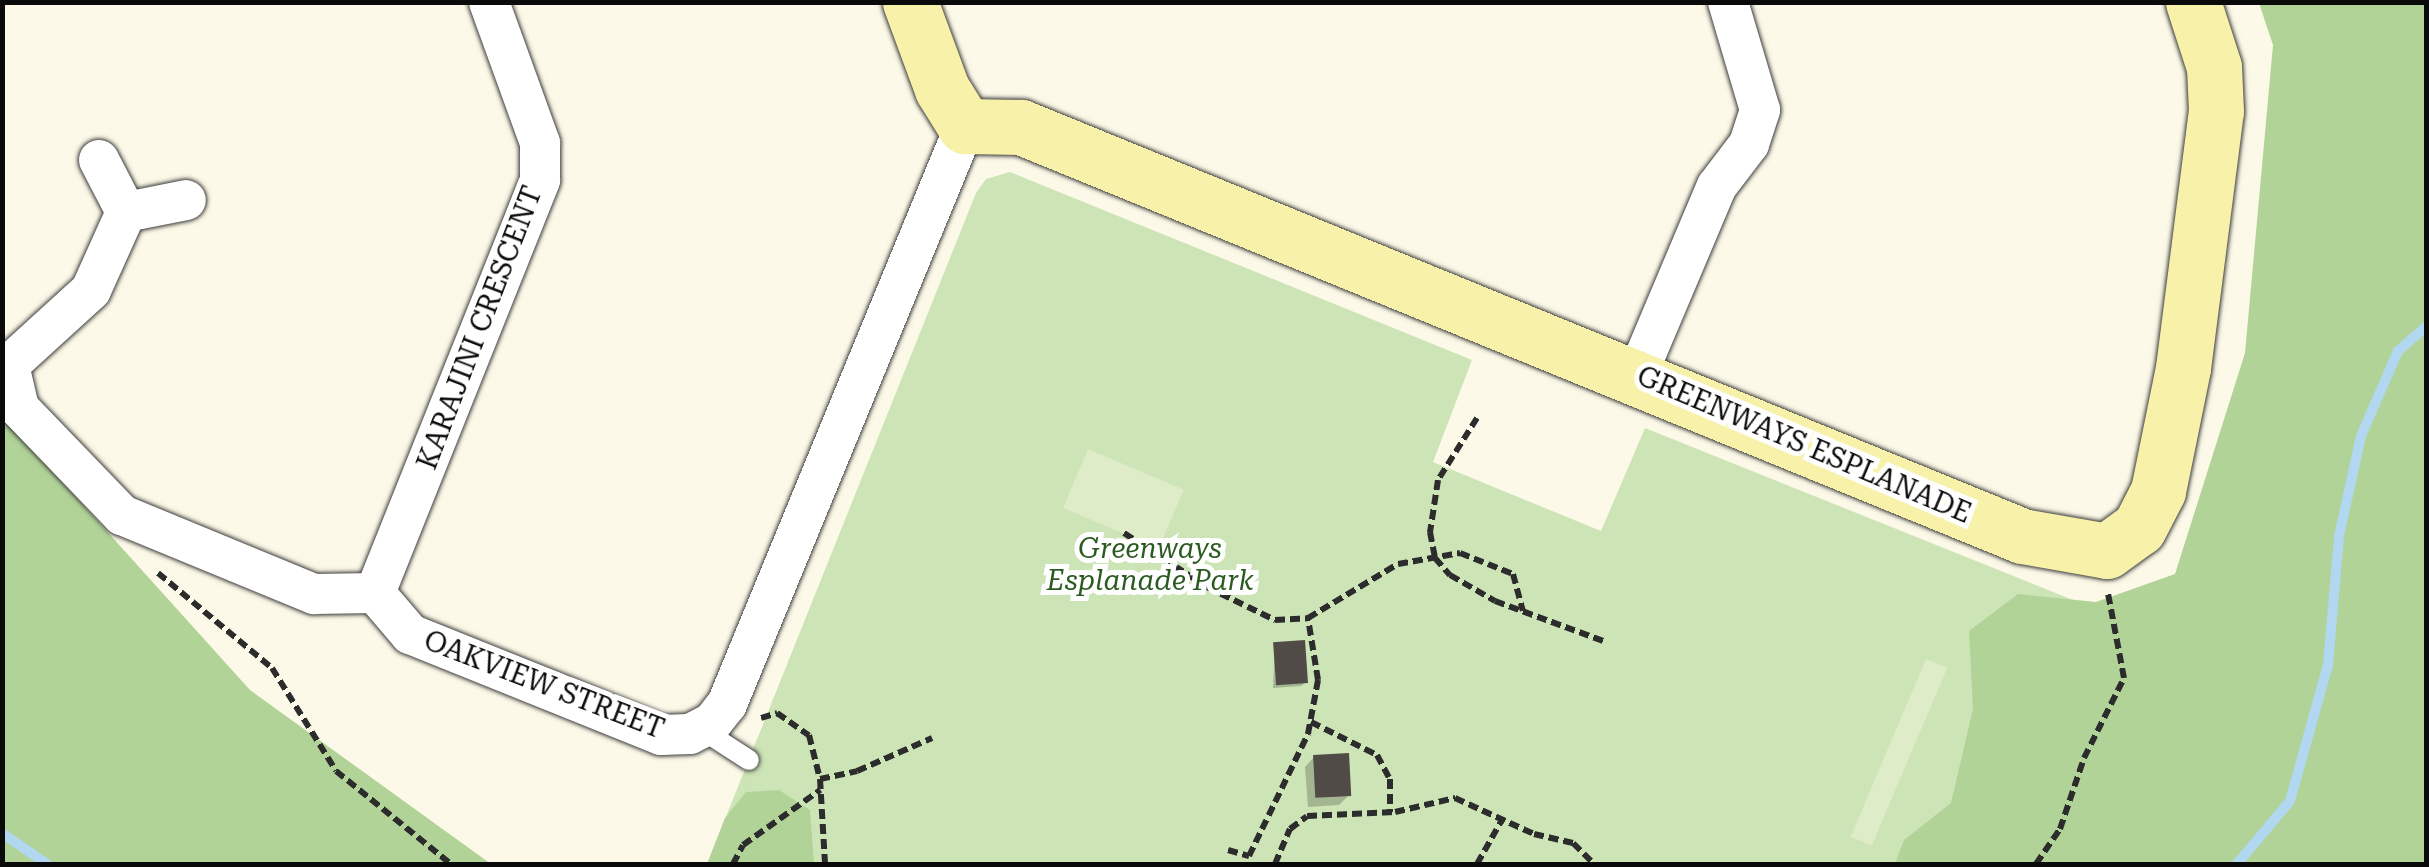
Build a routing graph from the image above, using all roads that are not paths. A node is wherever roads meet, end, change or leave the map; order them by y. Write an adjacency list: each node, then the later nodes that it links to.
1 (489, 2): 11 (street, KARAJINI CRESCENT)
2 (910, 2): 5 (street)
3 (1728, 2): 10 (street)
4 (2194, 2): 10 (street, GREENWAYS ESPLANADE)
5 (965, 126): 10 (street, GREENWAYS ESPLANADE); 12 (street)
6 (99, 160): 8 (street)
7 (186, 200): 8 (street)
8 (126, 212): 9 (street)
9 (6, 364): 11 (street)
10 (1637, 375)
11 (375, 593): 12 (street, OAKVIEW STREET)
12 (706, 726): 13 (lane)
13 (749, 760)

